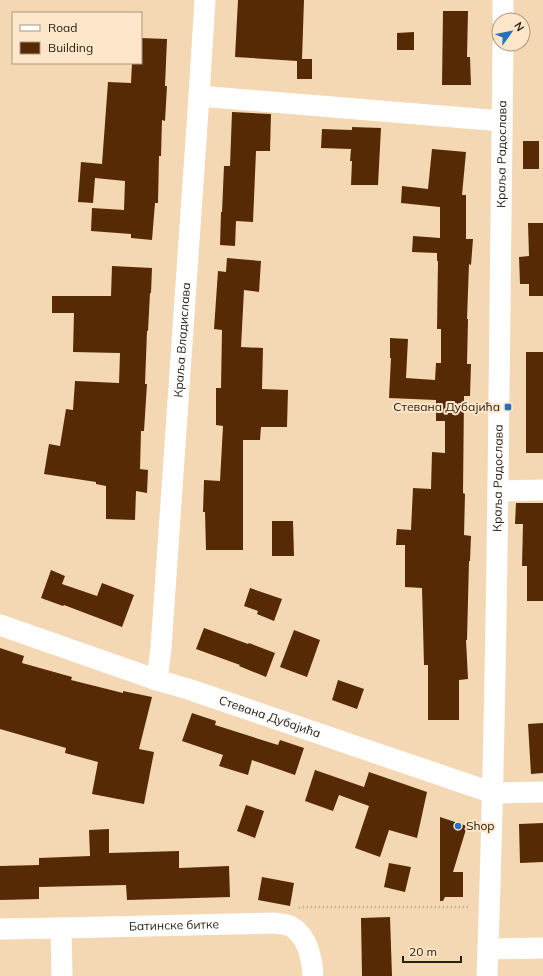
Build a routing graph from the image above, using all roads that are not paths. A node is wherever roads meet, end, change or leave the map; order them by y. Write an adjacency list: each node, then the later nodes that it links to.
1 (205, 0): 5 (street, Краља Владислава)
2 (503, 0): 3 (street)
3 (503, 12)
4 (502, 52): 6 (street, Краља Радослава)
5 (199, 96): 6 (street); 10 (street, Краља Владислава)
6 (502, 120): 8 (street, Краља Радослава)
7 (543, 490): 8 (street)
8 (498, 491): 12 (street, Краља Радослава)
9 (0, 625): 10 (street, Стевана Дубајића)
10 (157, 680): 12 (street, Стевана Дубајића)
11 (543, 792): 12 (street, Стевана Дубајића)
12 (493, 793): 16 (street, Краља Радослава)
13 (0, 928): 14 (street, Батинске битке)
14 (61, 928): 17 (street); 18 (street, Батинске битке)
15 (543, 948): 16 (street)
16 (488, 949): 19 (street, Краља Радослава)
17 (62, 976)
18 (313, 976)
19 (487, 976)

